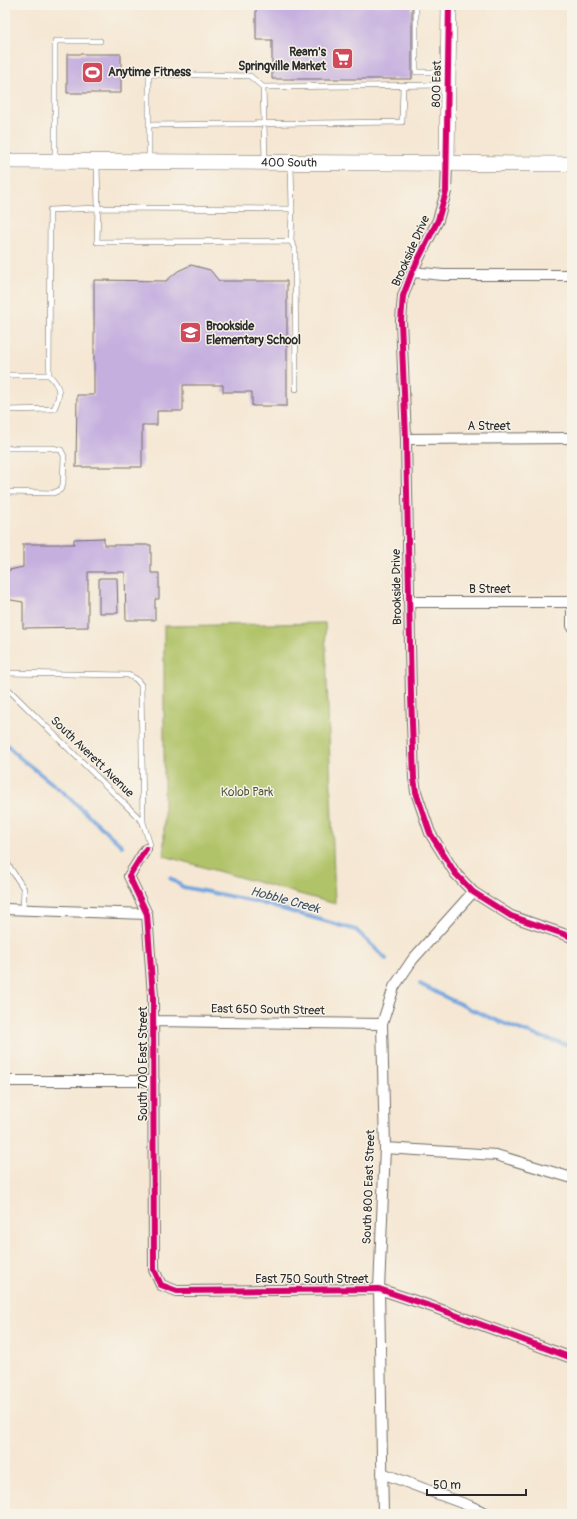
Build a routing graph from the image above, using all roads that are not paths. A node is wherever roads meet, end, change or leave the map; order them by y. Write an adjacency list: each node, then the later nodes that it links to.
1 (416, 5): 4 (lane)
2 (449, 5): 4 (main road, 800 East)
3 (100, 40): 10 (lane)
4 (448, 79): 5 (lane); 15 (main road, 800 East)
5 (403, 86): 6 (lane); 7 (lane)
6 (263, 87): 7 (lane); 8 (lane)
7 (263, 124): 8 (lane); 13 (lane)
8 (149, 125): 12 (lane)
9 (5, 161): 10 (main road, 400 South)
10 (55, 162): 11 (main road, 400 South)
11 (97, 162): 12 (main road, 400 South); 17 (lane)
12 (149, 162): 13 (main road, 400 South)
13 (266, 163): 14 (main road, 400 South)
14 (291, 163): 15 (main road, 400 South); 18 (lane)
15 (447, 164): 16 (main road, 400 South); 20 (street, Brookside Drive)
16 (572, 164)
17 (98, 208): 18 (lane); 19 (lane); 22 (lane)
18 (292, 209): 19 (lane)
19 (291, 241): 24 (lane)
20 (412, 272): 21 (street, Brookside Drive); 27 (street, Brookside Drive)
21 (572, 275)
22 (49, 375): 23 (lane); 25 (lane)
23 (5, 376)
24 (296, 389)
25 (5, 410)
26 (572, 438): 27 (street, A Street)
27 (406, 439): 30 (street, Brookside Drive)
28 (5, 448): 29 (lane)
29 (5, 492)
30 (409, 602): 31 (street, B Street); 38 (street, Brookside Drive)
31 (572, 602): 32 (street)
32 (572, 626)
33 (5, 673): 35 (lane)
34 (5, 686): 35 (lane, South Averett Avenue)
35 (143, 824): 36 (lane, South Averett Avenue)
36 (146, 850): 41 (street, South 700 East Street)
37 (5, 860): 40 (lane)
38 (473, 892): 42 (street, Brookside Drive); 44 (street, South 800 East Street)
39 (5, 909): 40 (street)
40 (23, 910): 41 (street)
41 (147, 914): 43 (street, South 700 East Street)
42 (572, 938)
43 (154, 1021): 44 (street, East 650 South Street); 45 (street, South 700 East Street)
44 (382, 1024): 47 (street, South 800 East Street)
45 (154, 1081): 46 (street); 49 (street, South 700 East Street)
46 (5, 1082)
47 (385, 1148): 48 (street); 50 (street, South 800 East Street)
48 (572, 1178)
49 (162, 1285): 50 (street, East 750 South Street)
50 (379, 1289): 51 (street, East 750 South Street); 52 (street, South 800 East Street)
51 (572, 1358)
52 (382, 1473): 53 (street, South 800 East Street); 54 (street)
53 (383, 1514)
54 (488, 1514)

